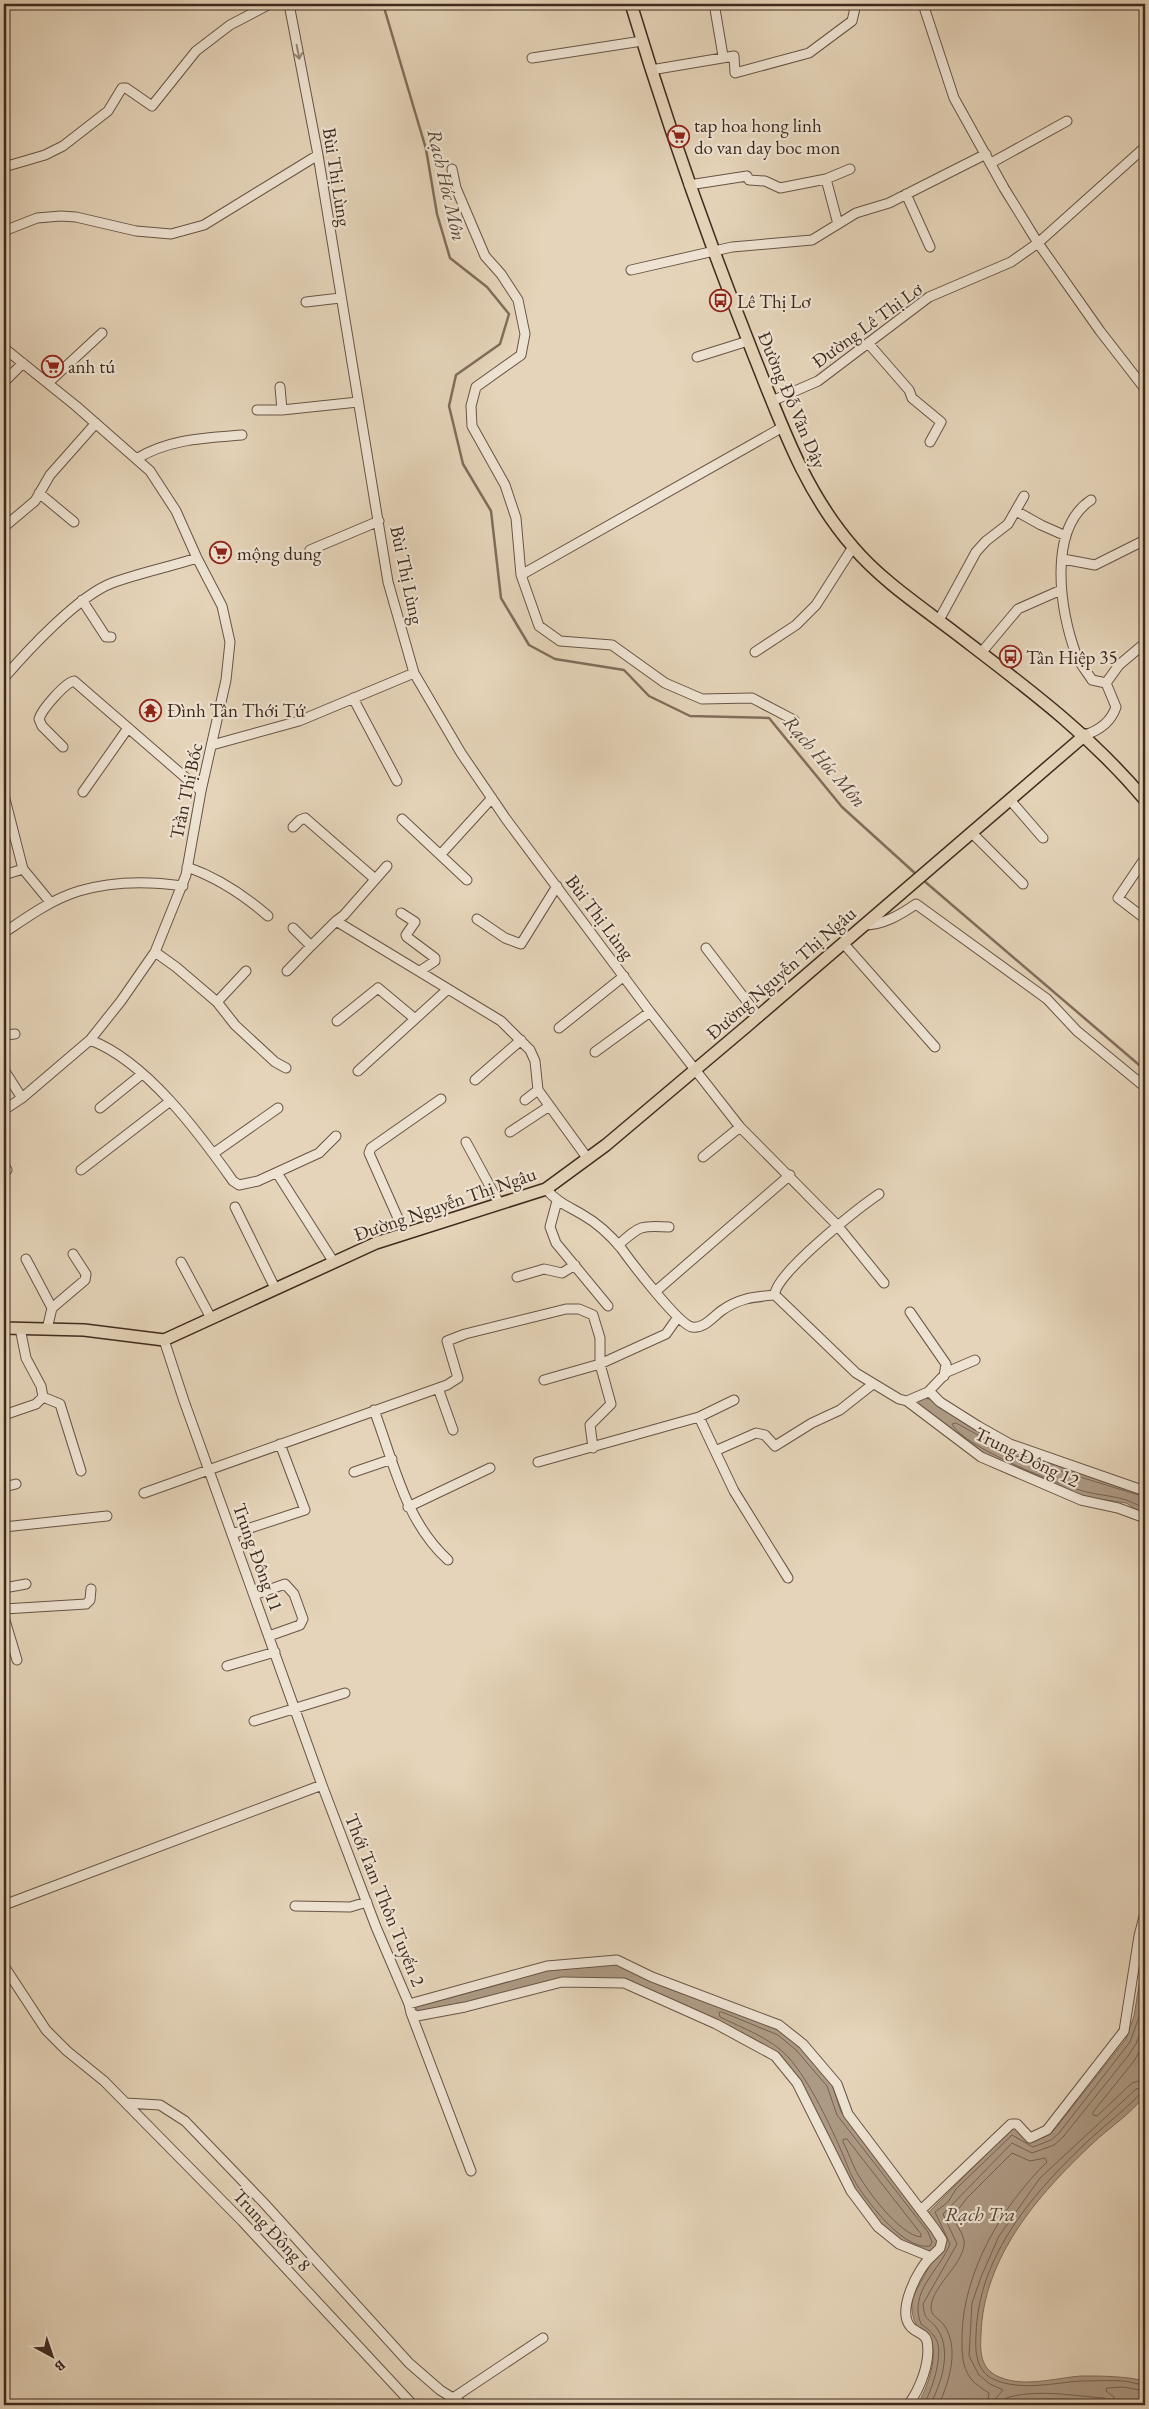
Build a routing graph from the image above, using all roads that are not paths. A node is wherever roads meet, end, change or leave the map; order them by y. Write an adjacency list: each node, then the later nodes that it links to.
1 (270, 4): 16 (street)
2 (289, 4): 14 (street, Bùi Thị Lùng, one-way to 14)
3 (631, 4): 7 (main road, Đường Đỗ Văn Dậy)
4 (856, 4): 8 (street)
5 (925, 4): 13 (street)
6 (715, 9): 8 (street)
7 (642, 41): 9 (street); 10 (main road, Đường Đỗ Văn Dậy)
8 (723, 56): 10 (street)
9 (532, 58)
10 (651, 70): 20 (main road, Đường Đỗ Văn Dậy)
11 (1067, 121): 15 (street)
12 (1145, 147): 24 (street, Đường Lê Thị Lơ)
13 (986, 154): 15 (street); 21 (street)
14 (318, 155): 23 (street); 28 (street, Bùi Thị Lùng)
15 (991, 163): 24 (street)
16 (4, 167)
17 (452, 169): 62 (street)
18 (850, 169): 19 (street)
19 (826, 179): 20 (street); 22 (street)
20 (689, 185): 26 (main road, Đường Đỗ Văn Dậy)
21 (906, 194): 22 (street); 25 (street)
22 (838, 224): 26 (street)
23 (4, 230)
24 (1038, 243): 32 (street, Đường Lê Thị Lơ); 39 (street)
25 (930, 247)
26 (713, 252): 27 (street); 31 (main road, Đường Đỗ Văn Dậy)
27 (631, 270)
28 (340, 298): 29 (street); 41 (street, Bùi Thị Lùng)
29 (306, 302)
30 (102, 333): 37 (street)
31 (748, 341): 34 (street); 40 (main road, Đường Đỗ Văn Dậy)
32 (868, 343): 40 (street, Đường Lê Thị Lơ); 47 (street)
33 (4, 348): 35 (street, Trần Thị Bốc)
34 (697, 357)
35 (23, 363): 36 (street); 37 (street, Trần Thị Bốc)
36 (4, 382)
37 (48, 383): 44 (street, Trần Thị Bốc)
38 (280, 386): 43 (street)
39 (1145, 389)
40 (772, 401): 45 (main road, Đường Đỗ Văn Dậy)
41 (358, 402): 43 (street); 53 (street, Bùi Thị Lùng)
42 (257, 410): 43 (street)
43 (282, 410)
44 (96, 423): 48 (street, Trần Thị Bốc); 49 (street)
45 (781, 428): 58 (main road, Đường Đỗ Văn Dậy); 62 (street)
46 (242, 435): 48 (street)
47 (930, 442)
48 (136, 459): 60 (street, Trần Thị Bốc)
49 (39, 493): 54 (street); 55 (street)
50 (1024, 496): 52 (street)
51 (1090, 500): 56 (street)
52 (1016, 511): 56 (street); 65 (street)
53 (379, 521): 59 (street); 70 (street, Bùi Thị Lùng)
54 (74, 522)
55 (4, 527)
56 (1066, 536): 61 (street)
57 (1145, 540): 61 (street)
58 (853, 547): 65 (main road, Đường Đỗ Văn Dậy); 68 (street)
59 (310, 550)
60 (196, 558): 64 (street); 77 (street, Trần Thị Bốc)
61 (1062, 559): 63 (street)
62 (521, 575): 74 (street)
63 (1062, 590): 69 (street); 72 (street)
64 (82, 600): 66 (street); 71 (street)
65 (938, 620): 69 (main road, Đường Đỗ Văn Dậy)
66 (111, 638)
67 (1145, 643): 72 (street)
68 (755, 652)
69 (981, 653): 76 (main road, Đường Đỗ Văn Dậy)
70 (414, 673): 73 (street); 83 (street, Bùi Thị Lùng)
71 (4, 678)
72 (1106, 683): 76 (street)
73 (353, 698): 77 (street); 79 (street)
74 (794, 720)
75 (128, 728): 78 (street); 80 (street); 81 (street)
76 (1085, 735): 84 (main road); 85 (main road, Đường Đỗ Văn Dậy)
77 (212, 745): 80 (street, Trần Thị Bốc)
78 (63, 747)
79 (397, 781)
80 (201, 791): 93 (street, Trần Thị Bốc)
81 (83, 792)
82 (4, 795): 94 (street)
83 (492, 798): 90 (street); 100 (street, Bùi Thị Lùng)
84 (1010, 800): 88 (main road); 89 (street)
85 (1145, 800)
86 (402, 819): 90 (street)
87 (293, 827): 96 (street)
88 (972, 833): 98 (street); 107 (main road, Đường Nguyễn Thị Ngâu)
89 (1043, 838)
90 (441, 854): 97 (street)
91 (1145, 858): 104 (street)
92 (387, 866): 96 (street)
93 (187, 867): 99 (street, Trần Thị Bốc); 103 (street)
94 (23, 869): 95 (street); 101 (street)
95 (4, 875)
96 (375, 879): 106 (street)
97 (467, 880)
98 (1023, 884)
99 (183, 886): 101 (street); 113 (street, Trần Thị Bốc)
100 (557, 886): 105 (street); 117 (street, Bùi Thị Lùng)
101 (51, 903): 109 (street)
102 (401, 913): 116 (street)
103 (268, 916)
104 (1144, 918)
105 (477, 919)
106 (336, 921): 111 (street); 116 (street)
107 (864, 925): 110 (main road, Đường Nguyễn Thị Ngâu); 137 (street)
108 (293, 928): 111 (street)
109 (8, 930)
110 (844, 944): 121 (main road, Đường Nguyễn Thị Ngâu); 129 (street)
111 (311, 946): 115 (street)
112 (706, 948): 121 (street)
113 (155, 952): 119 (street); 127 (street, Trần Thị Bốc)
114 (246, 971): 119 (street)
115 (287, 971)
116 (420, 971): 118 (street)
117 (624, 976): 120 (street, Bùi Thị Lùng); 124 (street)
118 (448, 989): 122 (street); 128 (street)
119 (217, 1002): 131 (street)
120 (650, 1012): 130 (street); 132 (street, Bùi Thị Lùng)
121 (759, 1017): 132 (main road, Đường Nguyễn Thị Ngâu)
122 (414, 1018): 123 (street); 134 (street)
123 (338, 1021)
124 (559, 1028)
125 (15, 1034): 126 (street)
126 (4, 1035)
127 (90, 1040): 135 (street); 139 (street, Trần Thị Bốc)
128 (521, 1040): 136 (street); 138 (street)
129 (935, 1047)
130 (595, 1052)
131 (286, 1068)
132 (695, 1069): 147 (street, Bùi Thị Lùng); 153 (main road, Đường Nguyễn Thị Ngâu)
133 (4, 1070): 139 (street)
134 (358, 1071)
135 (142, 1074): 142 (street); 144 (street)
136 (475, 1080)
137 (1145, 1086)
138 (538, 1090): 141 (street); 143 (street)
139 (22, 1098): 146 (street, Trần Thị Bốc)
140 (441, 1099): 164 (street)
141 (525, 1100)
142 (169, 1102): 151 (street); 154 (street)
143 (548, 1107): 148 (street); 153 (street)
144 (100, 1108)
145 (278, 1108): 151 (street)
146 (4, 1110)
147 (740, 1127): 152 (street); 156 (street, Bùi Thị Lùng)
148 (510, 1132)
149 (336, 1136): 155 (street)
150 (466, 1142): 160 (street)
151 (214, 1153): 155 (street)
152 (703, 1157)
153 (588, 1159): 157 (main road, Đường Nguyễn Thị Ngâu)
154 (82, 1170)
155 (276, 1173): 168 (street)
156 (790, 1176): 162 (street, Bùi Thị Lùng); 174 (street)
157 (546, 1189): 159 (street); 160 (main road, Đường Nguyễn Thị Ngâu)
158 (879, 1194): 162 (street)
159 (557, 1201): 165 (street); 170 (street)
160 (499, 1203): 164 (main road, Đường Nguyễn Thị Ngâu)
161 (235, 1207): 173 (street)
162 (837, 1225): 172 (street, Bùi Thị Lùng); 175 (street)
163 (669, 1227): 165 (street)
164 (405, 1234): 168 (main road, Đường Nguyễn Thị Ngâu)
165 (618, 1245): 174 (street)
166 (73, 1254): 177 (street)
167 (26, 1259): 177 (street)
168 (333, 1261): 173 (main road, Đường Nguyễn Thị Ngâu)
169 (181, 1262): 180 (street)
170 (575, 1265): 171 (street); 176 (street)
171 (516, 1277)
172 (884, 1283)
173 (275, 1288): 180 (main road, Đường Nguyễn Thị Ngâu)
174 (656, 1292): 179 (street)
175 (775, 1295): 179 (street); 189 (street, Trung Đông 12)
176 (608, 1306)
177 (52, 1308): 183 (street)
178 (910, 1312): 187 (street)
179 (678, 1317): 186 (street)
180 (211, 1318): 184 (main road, Đường Nguyễn Thị Ngâu)
181 (4, 1328): 182 (main road)
182 (20, 1328): 183 (main road); 192 (street)
183 (47, 1329): 184 (main road)
184 (164, 1340): 205 (street, Trung Đông 11)
185 (975, 1360): 187 (street)
186 (600, 1364): 188 (street); 190 (street); 200 (street)
187 (944, 1376): 191 (street)
188 (544, 1380)
189 (873, 1384): 194 (street, Trung Đông 12); 201 (street)
190 (438, 1388): 195 (street); 198 (street)
191 (928, 1392): 194 (street); 210 (street)
192 (42, 1398): 196 (street); 206 (street)
193 (734, 1400): 197 (street)
194 (907, 1401): 214 (street, Trung Đông 12)
195 (374, 1410): 199 (street); 202 (street)
196 (4, 1415)
197 (699, 1417): 200 (street); 201 (street)
198 (453, 1430)
199 (280, 1444): 205 (street); 216 (street)
200 (593, 1448): 203 (street)
201 (715, 1451): 218 (street)
202 (392, 1459): 207 (street); 212 (street)
203 (538, 1462)
204 (490, 1468): 212 (street)
205 (208, 1469): 211 (street); 216 (street, Trung Đông 11)
206 (81, 1471)
207 (354, 1472)
208 (16, 1484): 209 (street)
209 (4, 1487)
210 (1145, 1490)
211 (144, 1493)
212 (408, 1507): 217 (street)
213 (107, 1516): 215 (street)
214 (1145, 1518)
215 (4, 1527)
216 (232, 1534): 222 (street, Trung Đông 11)
217 (448, 1560)
218 (788, 1578)
219 (26, 1584): 220 (street)
220 (4, 1588)
221 (91, 1589): 223 (street)
222 (254, 1595): 226 (street, Trung Đông 11); 226 (street)
223 (4, 1609)
224 (4, 1617): 225 (street)
225 (5, 1629): 228 (street)
226 (269, 1636): 227 (street, Trung Đông 11)
227 (274, 1652): 229 (street); 231 (street, Trung Đông 11)
228 (17, 1660)
229 (227, 1666)
230 (345, 1693): 231 (street)
231 (295, 1710): 232 (street); 233 (street, Trung Đông 11)
232 (254, 1721)
233 (322, 1785): 234 (street, Thới Tam Thôn Tuyến 2); 235 (street)
234 (367, 1902): 236 (street); 239 (street, Thới Tam Thôn Tuyến 2)
235 (4, 1905)
236 (295, 1906)
237 (1145, 1913): 242 (street)
238 (4, 1966): 240 (street, Trung Đông 8)
239 (410, 2009): 241 (street); 242 (street, Thới Tam Thôn Tuyến 2); 243 (street)
240 (126, 2103): 245 (street); 246 (street, Trung Đông 8)
241 (471, 2171)
242 (921, 2210): 243 (street, Thới Tam Thôn Tuyến 2)
243 (931, 2257): 248 (street)
244 (543, 2338): 245 (street)
245 (452, 2398): 247 (street)
246 (413, 2405)
247 (464, 2405)
248 (908, 2405)

